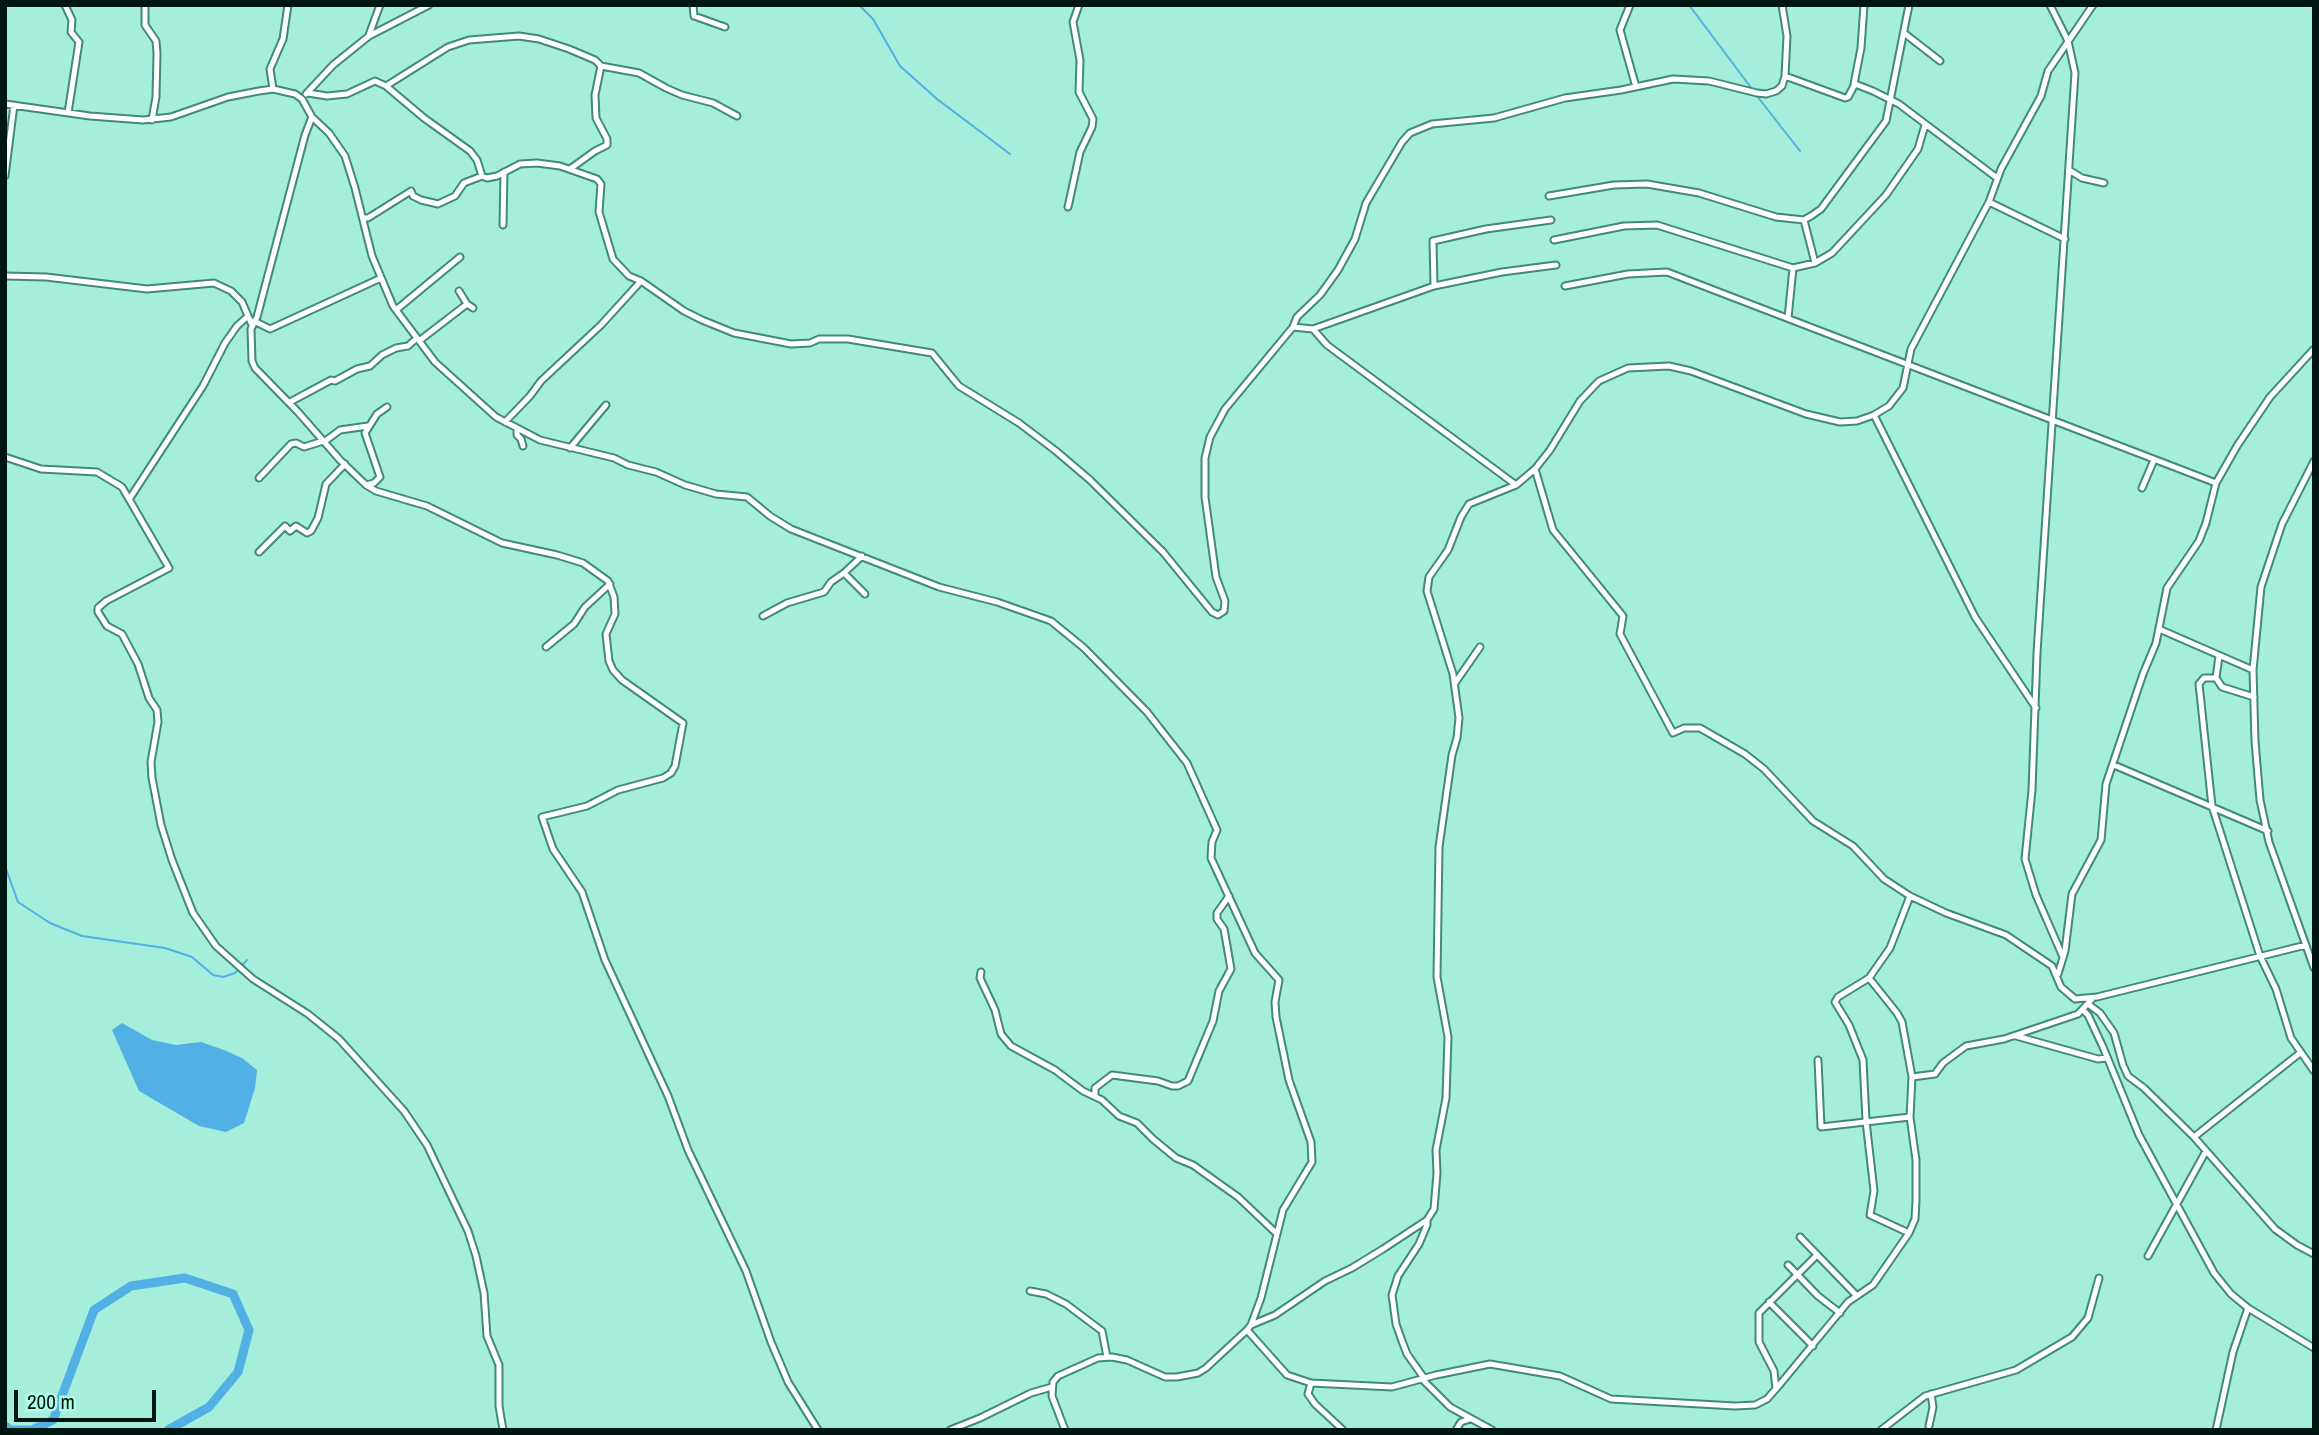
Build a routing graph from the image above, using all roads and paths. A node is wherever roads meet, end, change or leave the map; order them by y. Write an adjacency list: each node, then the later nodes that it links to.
1 (65, 5): 30 (street)
2 (145, 5): 33 (street)
3 (288, 5): 24 (street)
4 (380, 5): 16 (street)
5 (429, 5): 16 (street)
6 (693, 5): 14 (street)
7 (1079, 5): 44 (street)
8 (1630, 5): 23 (street)
9 (1782, 5): 20 (street)
10 (1864, 5): 21 (street)
11 (1909, 5): 15 (street)
12 (2050, 5): 17 (street)
13 (2093, 5): 17 (street)
14 (725, 27)
15 (1904, 33): 18 (street); 26 (street)
16 (369, 36): 25 (street)
17 (2067, 41): 36 (street); 40 (street)
18 (1940, 61)
19 (601, 66): 22 (street); 31 (street); 35 (street)
20 (1785, 76): 21 (street); 23 (street)
21 (1854, 84): 26 (street)
22 (386, 86): 25 (street); 39 (street)
23 (1636, 87): 67 (street)
24 (273, 89): 27 (street); 33 (street)
25 (308, 93): 27 (street)
26 (1889, 98): 34 (street); 47 (street)
27 (302, 99): 32 (street)
28 (5, 104): 29 (street)
29 (14, 105): 30 (street); 38 (street)
30 (68, 113): 33 (street)
31 (737, 116)
32 (312, 117): 45 (street); 66 (street)
33 (152, 120)
34 (1926, 125): 40 (street); 52 (street)
35 (570, 169): 37 (street); 57 (street)
36 (2069, 170): 41 (street); 49 (street)
37 (504, 172): 39 (street); 48 (street)
38 (5, 176)
39 (482, 176): 45 (street)
40 (1997, 178): 43 (street)
41 (2104, 183)
42 (1549, 196): 47 (street)
43 (1989, 202): 49 (street); 71 (street)
44 (1068, 206)
45 (363, 218): 56 (street)
46 (1551, 220): 58 (street)
47 (1804, 220): 52 (street)
48 (503, 225)
49 (2065, 239): 76 (street)
50 (1554, 240): 54 (street)
51 (460, 257): 63 (street)
52 (1815, 263): 54 (street)
53 (1556, 265): 58 (street)
54 (1793, 268): 65 (street)
55 (5, 276): 64 (street)
56 (381, 278): 63 (street); 66 (street)
57 (641, 281): 67 (street); 77 (street)
58 (1434, 286): 68 (street)
59 (1565, 286): 65 (street)
60 (460, 291): 61 (street)
61 (467, 304): 62 (street); 69 (street)
62 (473, 308)
63 (396, 310): 69 (street)
64 (248, 316): 66 (street); 93 (street)
65 (1788, 318): 71 (street)
66 (253, 323): 72 (street)
67 (1293, 327): 68 (street)
68 (1313, 329): 91 (street)
69 (418, 340): 72 (street); 77 (street)
70 (2314, 349): 89 (street)
71 (1909, 364): 75 (street); 76 (street)
72 (290, 402): 80 (street)
73 (606, 405): 82 (street)
74 (387, 407): 78 (street)
75 (1874, 415): 87 (street); 108 (street)
76 (2052, 421): 84 (street); 108 (street)
77 (505, 422): 79 (street)
78 (368, 426): 80 (street); 90 (street)
79 (517, 429): 81 (street); 82 (street)
80 (323, 442): 86 (street); 88 (street)
81 (523, 446)
82 (570, 448): 95 (street)
83 (5, 457): 93 (street)
84 (2154, 460): 89 (street); 92 (street)
85 (2314, 461): 104 (street)
86 (345, 464): 90 (street); 94 (street)
87 (1535, 469): 91 (street); 113 (street)
88 (259, 478)
89 (2216, 483): 100 (street)
90 (366, 485): 97 (street)
91 (1516, 485): 106 (street)
92 (2143, 488)
93 (130, 498): 162 (street)
94 (259, 552)
95 (862, 556): 96 (street); 112 (street)
96 (844, 573): 98 (street); 99 (street)
97 (610, 584): 101 (street); 163 (street)
98 (865, 594)
99 (763, 616)
100 (2160, 629): 103 (street); 109 (street)
101 (546, 647)
102 (1480, 647): 106 (street)
103 (2219, 656): 104 (street); 105 (street)
104 (2253, 670): 107 (street)
105 (2216, 678): 107 (street); 110 (street)
106 (1455, 682): 135 (street)
107 (2254, 697): 111 (street)
108 (2036, 708): 116 (street)
109 (2114, 765): 110 (street); 116 (street)
110 (2212, 806): 111 (street); 115 (street)
111 (2267, 831): 114 (street)
112 (1229, 896): 129 (street); 137 (street)
113 (1910, 896): 119 (street); 120 (street)
114 (2306, 945): 115 (street); 117 (street)
115 (2260, 956): 121 (street); 124 (street)
116 (2063, 957): 119 (street)
117 (2314, 968)
118 (981, 972): 129 (street)
119 (2057, 977): 121 (street)
120 (1869, 978): 128 (street); 131 (street)
121 (2090, 1001): 122 (street); 132 (street)
122 (2082, 1010): 123 (street); 125 (street)
123 (2015, 1036): 125 (street); 128 (street)
124 (2300, 1053): 127 (street); 132 (street)
125 (2107, 1058): 134 (street)
126 (1818, 1060): 131 (street)
127 (2314, 1071)
128 (1912, 1077): 130 (street)
129 (1095, 1096): 137 (street)
130 (1910, 1117): 131 (street); 136 (street)
131 (1866, 1121): 136 (street)
132 (2194, 1137): 133 (street)
133 (2206, 1151): 134 (street); 139 (street)
134 (2176, 1203): 141 (street); 148 (street)
135 (1427, 1220): 150 (street); 154 (street)
136 (1909, 1233): 146 (street)
137 (1277, 1234): 150 (street)
138 (1800, 1237): 140 (street)
139 (2314, 1254)
140 (1817, 1255): 143 (street); 146 (street)
141 (2148, 1256)
142 (1788, 1265): 143 (street)
143 (1796, 1275): 147 (street); 149 (street)
144 (2099, 1278): 158 (street)
145 (1030, 1291): 153 (street)
146 (1857, 1296): 149 (street)
147 (1769, 1302): 151 (street); 157 (street)
148 (2248, 1308): 152 (street); 170 (street)
149 (1840, 1313): 151 (street)
150 (1249, 1328): 153 (street); 155 (street)
151 (1813, 1346): 157 (street)
152 (2314, 1348)
153 (1107, 1357): 156 (street)
154 (1423, 1378): 155 (street); 157 (street); 159 (street)
155 (1311, 1383): 166 (street)
156 (1052, 1387): 161 (street); 165 (street)
157 (1776, 1389)
158 (1931, 1394): 160 (street); 169 (street)
159 (1470, 1419): 167 (street); 168 (street)
160 (1929, 1426)
161 (968, 1427): 164 (street)
162 (503, 1430)
163 (818, 1430)
164 (950, 1430)
165 (1065, 1430)
166 (1343, 1430)
167 (1456, 1430)
168 (1492, 1430)
169 (1881, 1430)
170 (2216, 1430)

